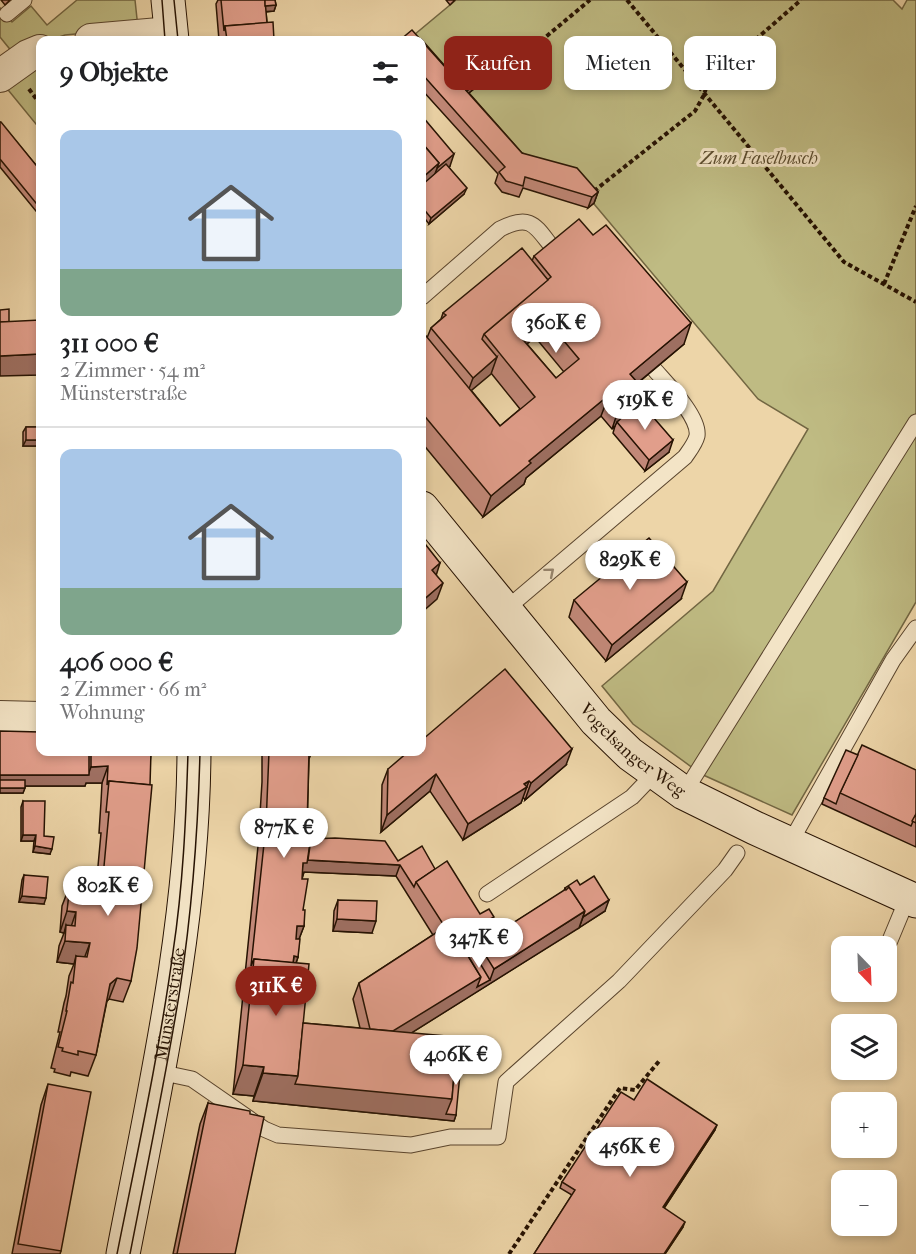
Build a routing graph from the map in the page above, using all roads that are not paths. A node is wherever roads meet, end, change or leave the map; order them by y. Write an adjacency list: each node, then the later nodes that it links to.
1 (24, 0): 3 (lane)
2 (168, 0): 4 (street)
3 (7, 14)
4 (171, 36)
5 (36, 53): 6 (street)
6 (4, 66)
7 (556, 252): 8 (lane)
8 (426, 294)
9 (654, 369): 12 (lane, one-way to 9)
10 (916, 423): 18 (lane)
11 (426, 513): 12 (street, Vogelsanger Weg)
12 (505, 610): 17 (street, Vogelsanger Weg)
13 (916, 628): 19 (lane)
14 (0, 717): 15 (street)
15 (36, 718)
16 (194, 756): 24 (street, Münsterstraße)
17 (655, 773): 18 (street, Vogelsanger Weg); 21 (lane)
18 (684, 793): 19 (street, Vogelsanger Weg)
19 (790, 843): 22 (street, Vogelsanger Weg)
20 (737, 853): 24 (lane)
21 (487, 894)
22 (912, 899): 23 (lane)
23 (893, 936)
24 (159, 1072): 25 (street, Münsterstraße)
25 (123, 1254)

